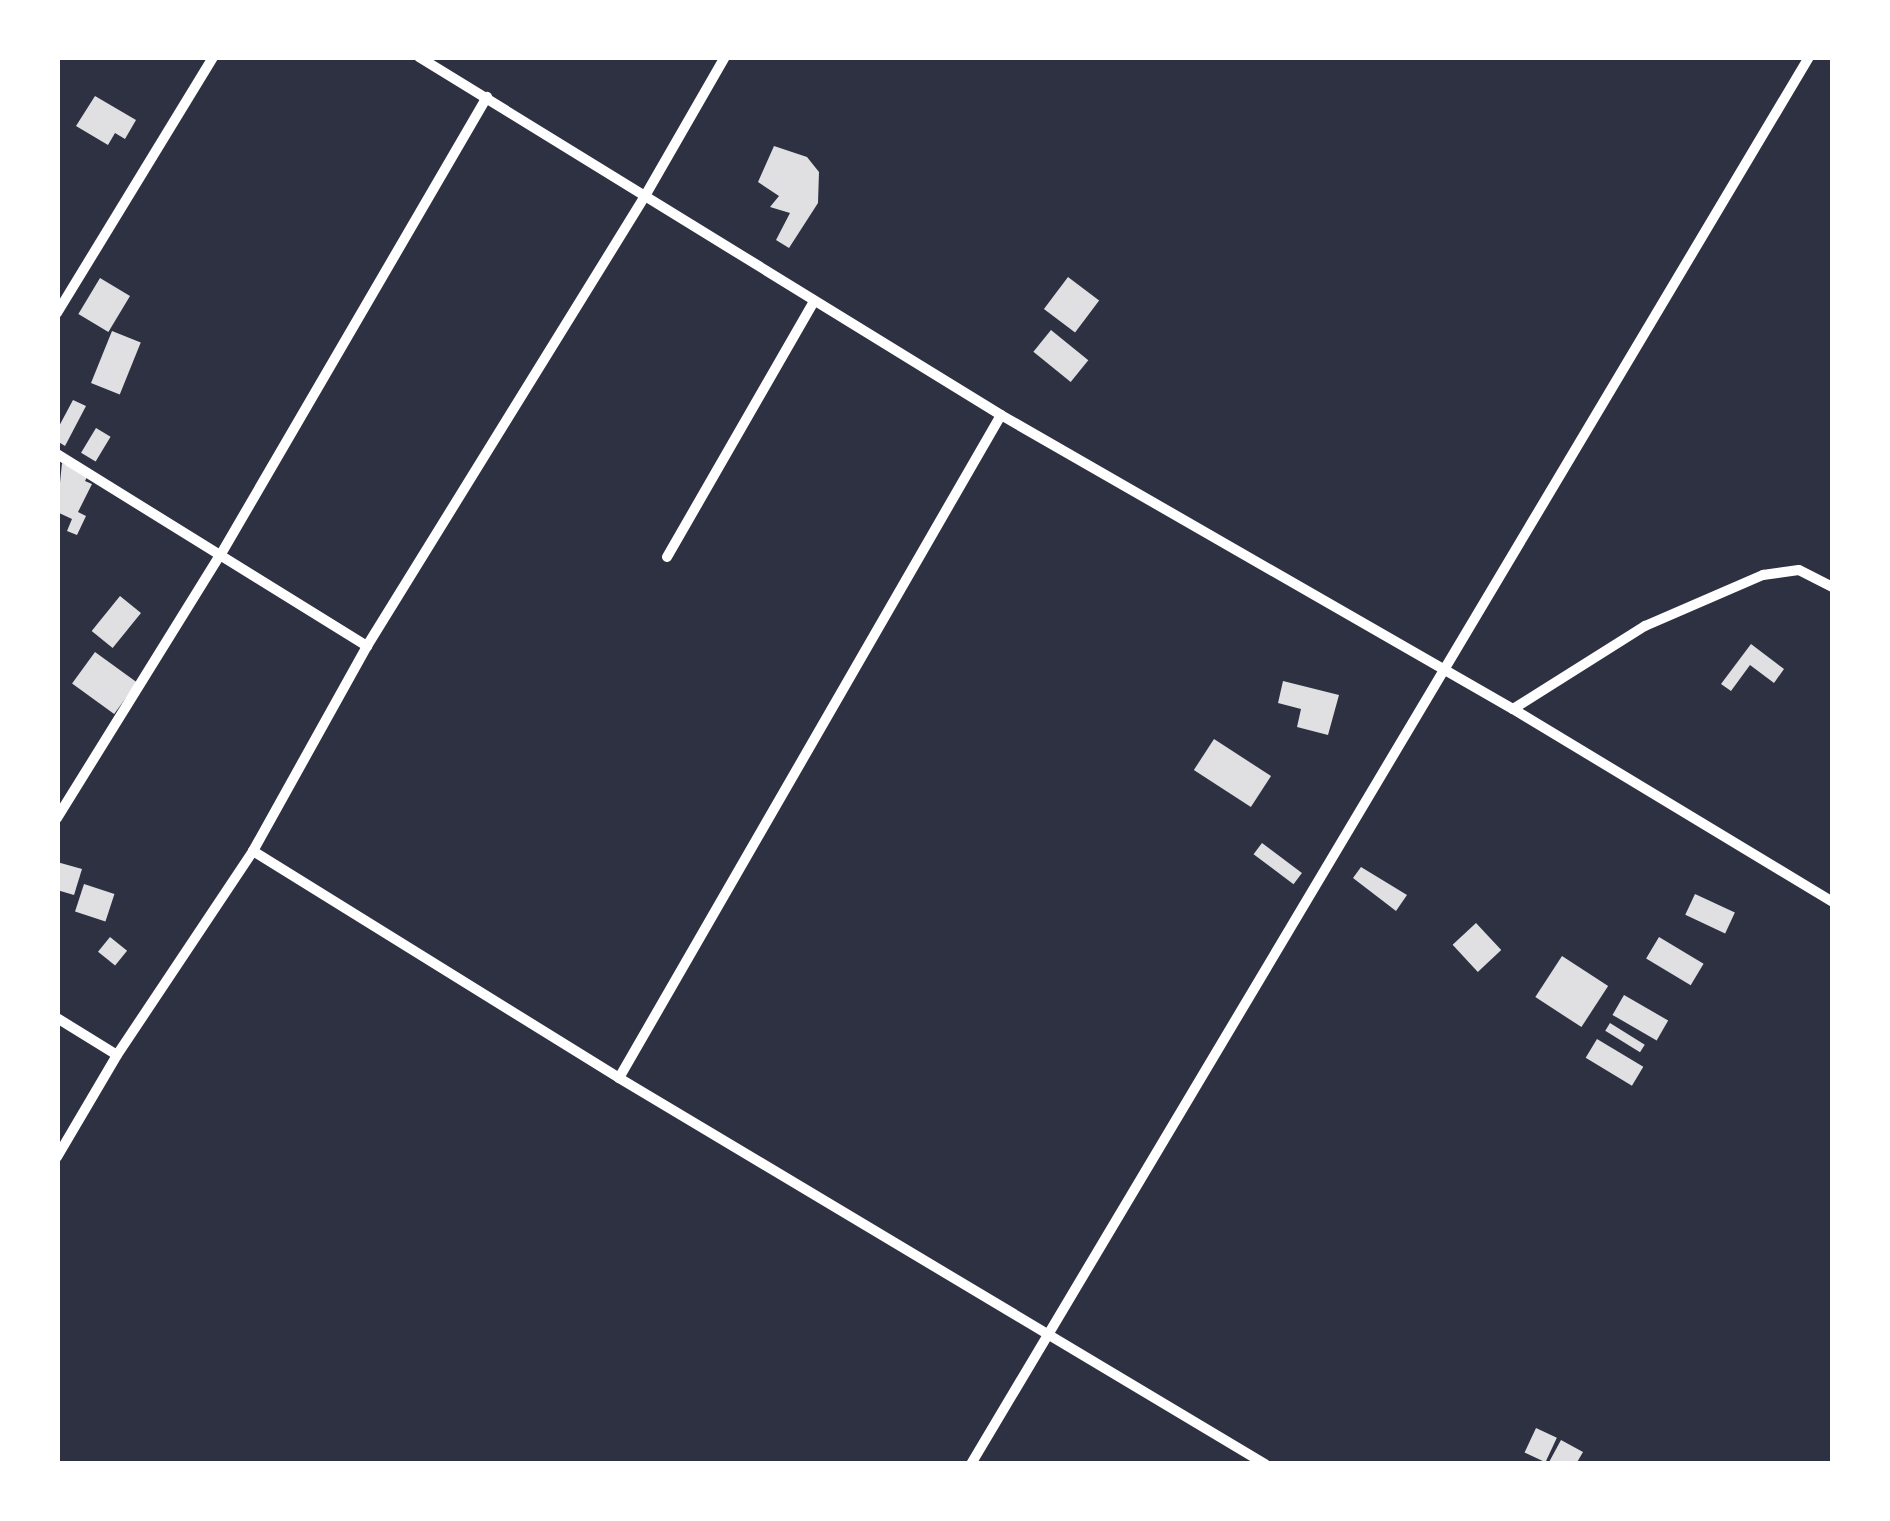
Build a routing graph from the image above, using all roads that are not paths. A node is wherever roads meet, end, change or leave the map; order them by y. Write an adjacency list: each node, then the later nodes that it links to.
1 (213, 57): 8 (street)
2 (418, 57): 5 (street)
3 (724, 57): 6 (street)
4 (1809, 57): 15 (street)
5 (487, 98): 6 (street); 11 (street)
6 (645, 196): 7 (street); 14 (street)
7 (814, 301): 9 (street); 12 (street)
8 (57, 314)
9 (1001, 415): 15 (street); 22 (street)
10 (57, 454): 11 (street)
11 (220, 554): 14 (street); 17 (street)
12 (667, 557)
13 (1833, 587): 16 (street)
14 (367, 646): 18 (street)
15 (1442, 669): 16 (street); 24 (street)
16 (1513, 709): 19 (street)
17 (57, 818)
18 (254, 851): 21 (street); 22 (street)
19 (1833, 902)
20 (57, 1018): 21 (street)
21 (117, 1055): 23 (street)
22 (619, 1078): 24 (street)
23 (57, 1157)
24 (1050, 1337): 25 (street); 26 (street)
25 (970, 1464)
26 (1265, 1464)

